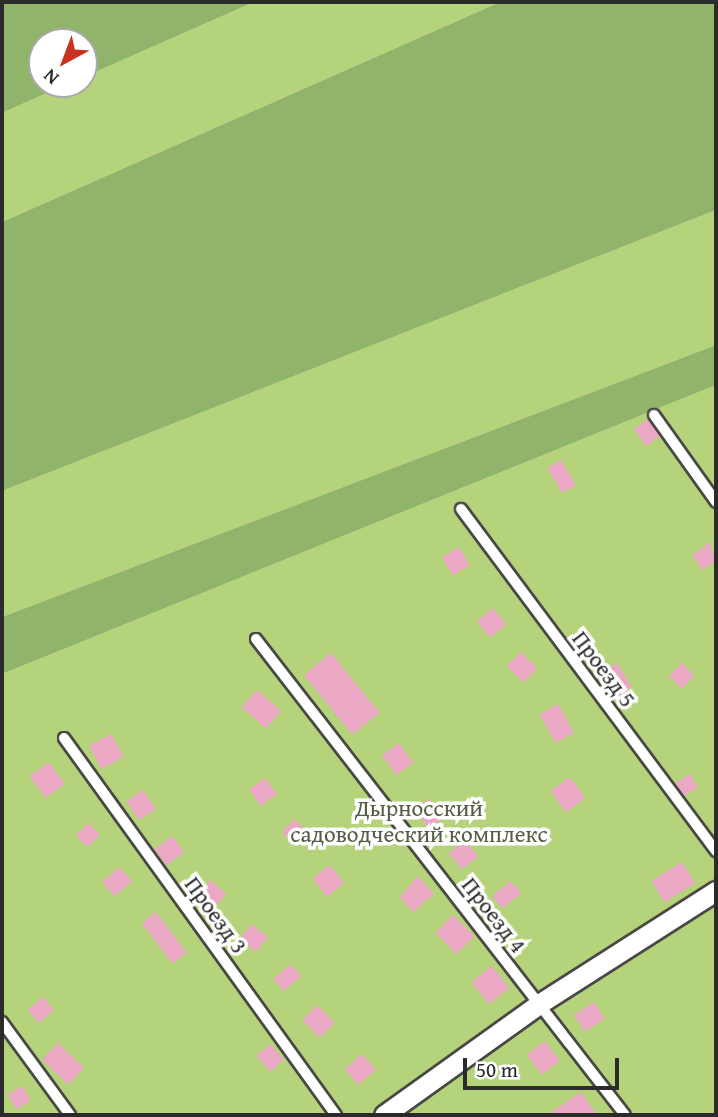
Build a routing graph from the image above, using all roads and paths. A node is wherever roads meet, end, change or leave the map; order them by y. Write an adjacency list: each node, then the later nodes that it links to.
1 (654, 415): 2 (lane)
2 (716, 502)
3 (461, 509): 6 (lane, Проезд 5)
4 (256, 639): 8 (lane, Проезд 4)
5 (64, 738): 11 (lane, Проезд 3)
6 (716, 852)
7 (716, 891): 8 (street)
8 (539, 1004): 12 (street); 13 (lane, Проезд 4)
9 (2, 1022): 10 (lane)
10 (70, 1115)
11 (336, 1115)
12 (384, 1115)
13 (625, 1115)

